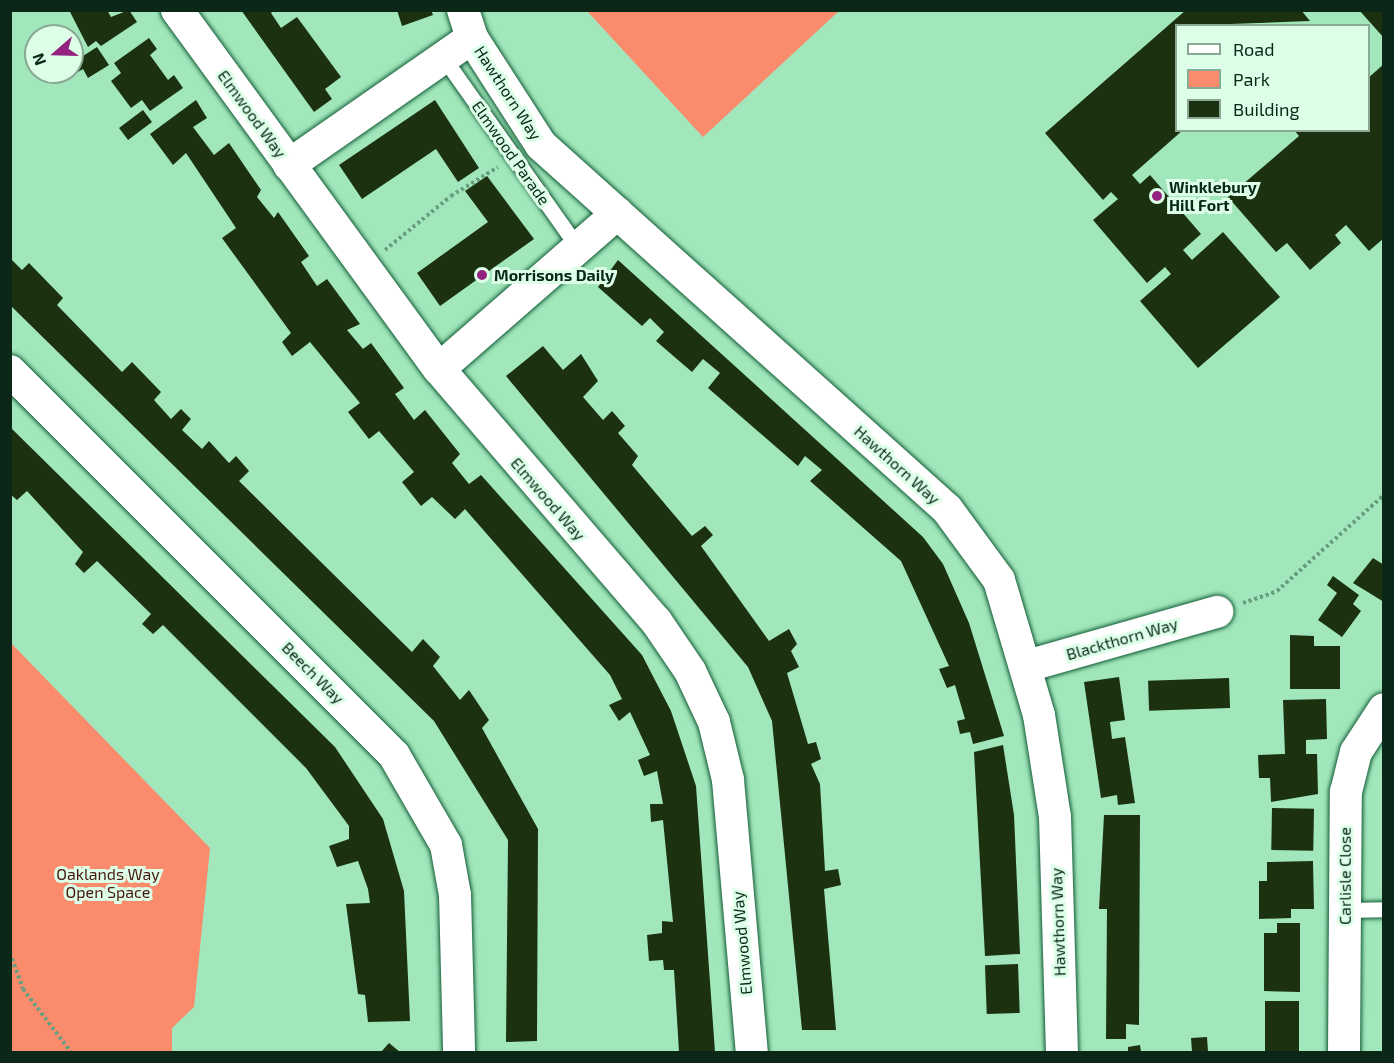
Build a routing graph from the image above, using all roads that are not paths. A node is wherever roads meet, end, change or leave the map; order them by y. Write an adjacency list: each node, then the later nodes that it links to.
1 (177, 10): 4 (street, Elmwood Way)
2 (467, 24): 3 (street); 5 (street, Hawthorn Way)
3 (443, 57): 4 (street); 6 (lane, Elmwood Parade)
4 (289, 165): 7 (street, Elmwood Way)
5 (618, 213): 6 (street); 10 (street, Hawthorn Way)
6 (578, 248): 7 (street)
7 (439, 369): 15 (street, Elmwood Way)
8 (10, 371): 14 (street, Beech Way)
9 (1217, 612): 10 (street, Blackthorn Way)
10 (1027, 666): 16 (street, Hawthorn Way)
11 (1383, 709): 13 (street, Carlisle Close)
12 (1383, 909): 13 (lane)
13 (1345, 910): 17 (street, Carlisle Close)
14 (459, 1053)
15 (752, 1053)
16 (1062, 1053)
17 (1344, 1053)

